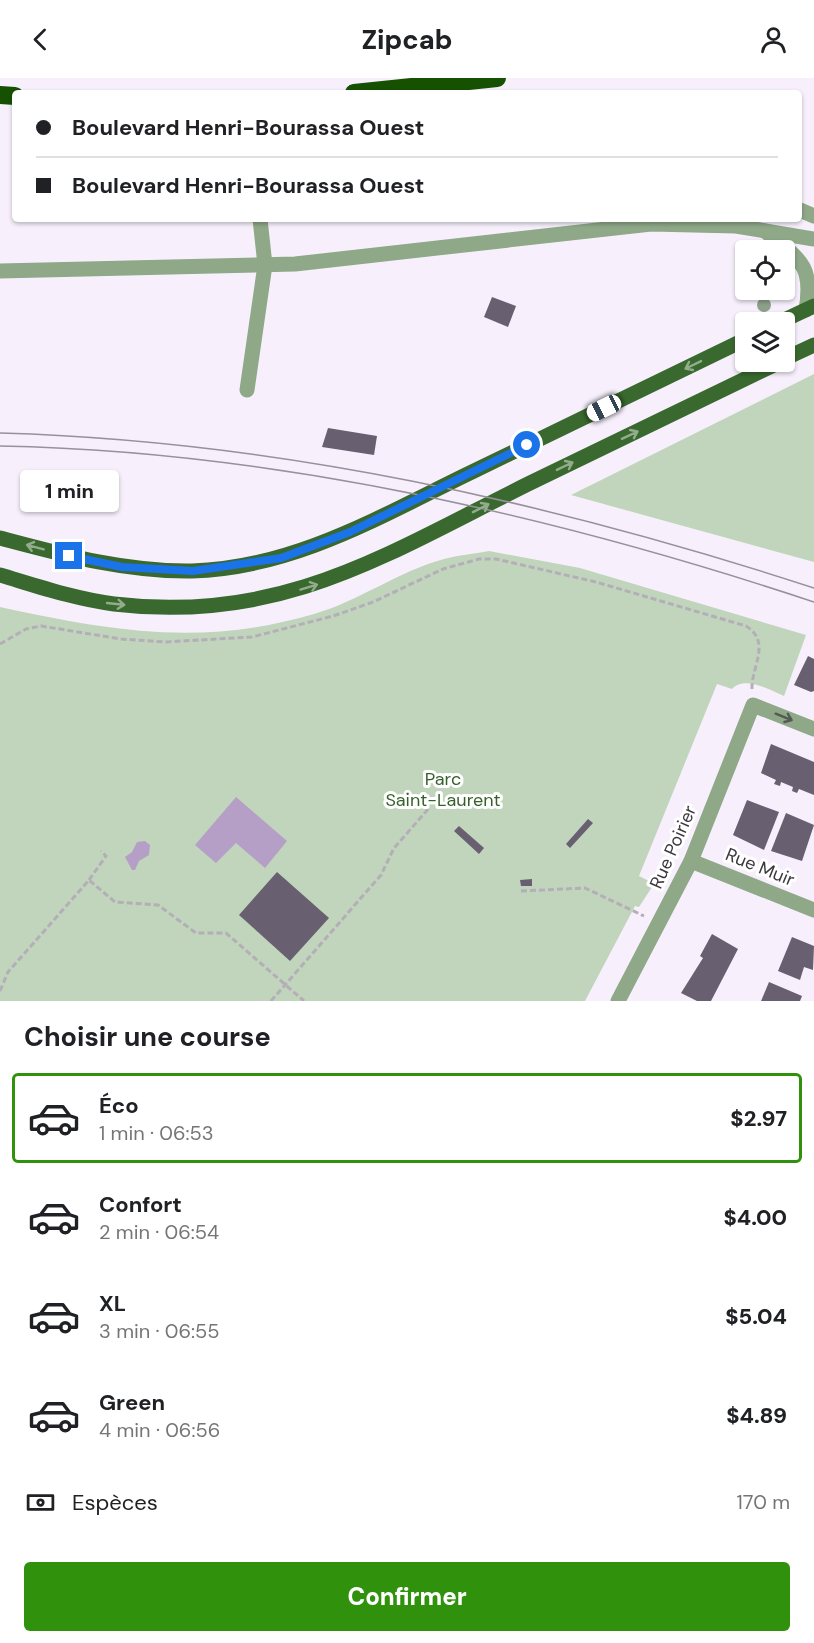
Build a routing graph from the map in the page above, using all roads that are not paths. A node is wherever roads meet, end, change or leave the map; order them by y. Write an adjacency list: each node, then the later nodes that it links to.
1 (497, 78): 2 (highway)
2 (383, 90)
3 (260, 222): 9 (street)
4 (657, 222): 6 (street)
5 (606, 224): 6 (street); 9 (street)
6 (651, 224): 7 (street)
7 (763, 229): 8 (street); 11 (street)
8 (814, 239)
9 (265, 265): 10 (street); 17 (street)
10 (0, 272)
11 (810, 308): 12 (main road)
12 (795, 315)
13 (735, 344): 18 (main road, one-way to 18)
14 (814, 345): 15 (main road)
15 (795, 354)
16 (760, 372): 19 (main road, one-way to 16)
17 (247, 390)
18 (0, 538)
19 (0, 575)
20 (814, 729): 21 (street, Rue Poirier, one-way to 20)
21 (691, 861): 22 (street, Rue Muir); 23 (street, Rue Poirier)
22 (814, 910)
23 (618, 1001)

